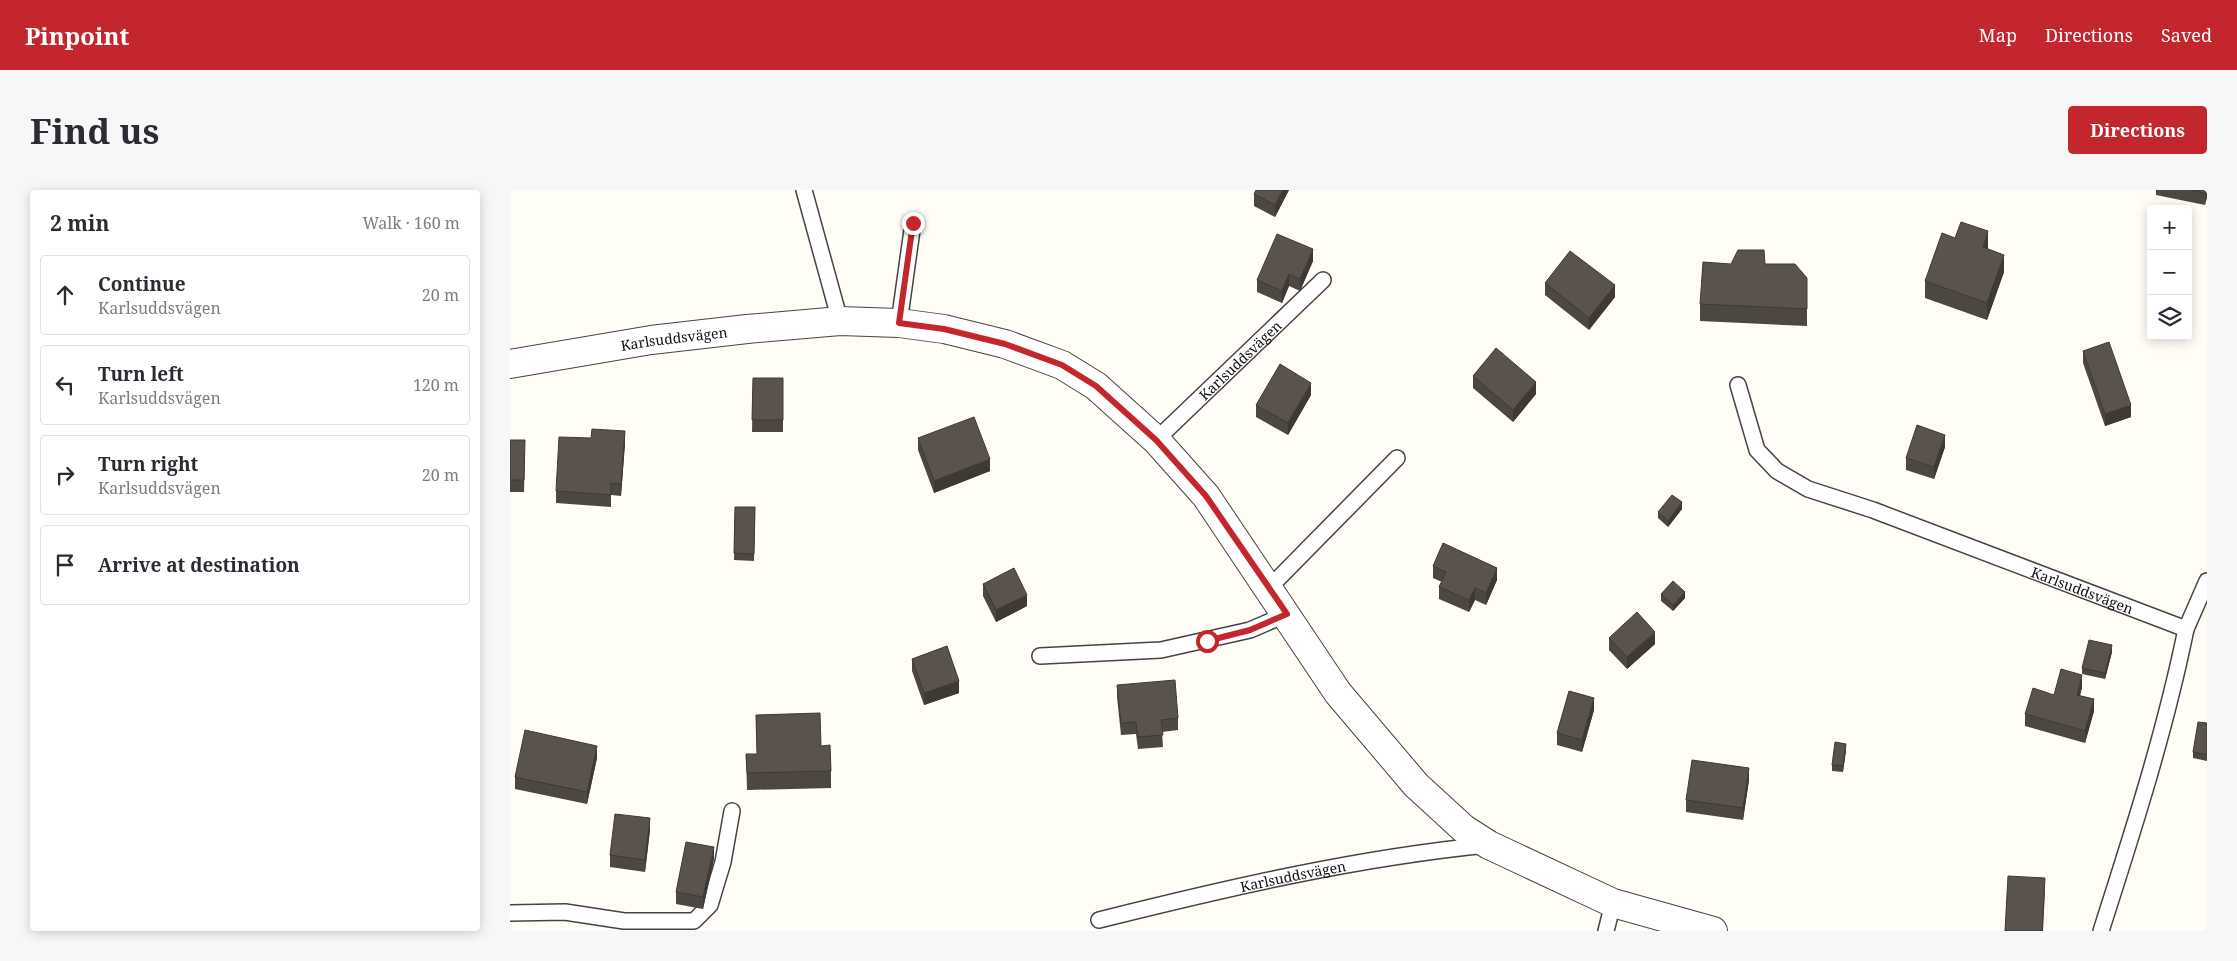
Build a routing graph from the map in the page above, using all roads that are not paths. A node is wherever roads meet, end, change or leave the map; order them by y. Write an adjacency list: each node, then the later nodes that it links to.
1 (804, 190): 4 (lane)
2 (913, 223): 5 (lane)
3 (1323, 280): 8 (lane, Karlsuddsvägen)
4 (840, 321): 5 (street, Karlsuddsvägen); 6 (street, Karlsuddsvägen)
5 (899, 323): 8 (street, Karlsuddsvägen)
6 (510, 364)
7 (1738, 385): 13 (lane, Karlsuddsvägen)
8 (1156, 440): 11 (street, Karlsuddsvägen)
9 (1397, 458): 11 (lane)
10 (2207, 581): 13 (lane)
11 (1270, 588): 12 (street, Karlsuddsvägen)
12 (1287, 614): 14 (lane); 16 (street, Karlsuddsvägen)
13 (2186, 628): 22 (lane)
14 (1040, 656)
15 (732, 811): 18 (lane)
16 (1489, 845): 17 (street, Karlsuddsvägen); 19 (lane, Karlsuddsvägen)
17 (1613, 903): 20 (lane); 21 (street, Karlsuddsvägen)
18 (510, 914)
19 (1099, 920)
20 (1606, 931)
21 (1713, 931)
22 (2101, 931)

